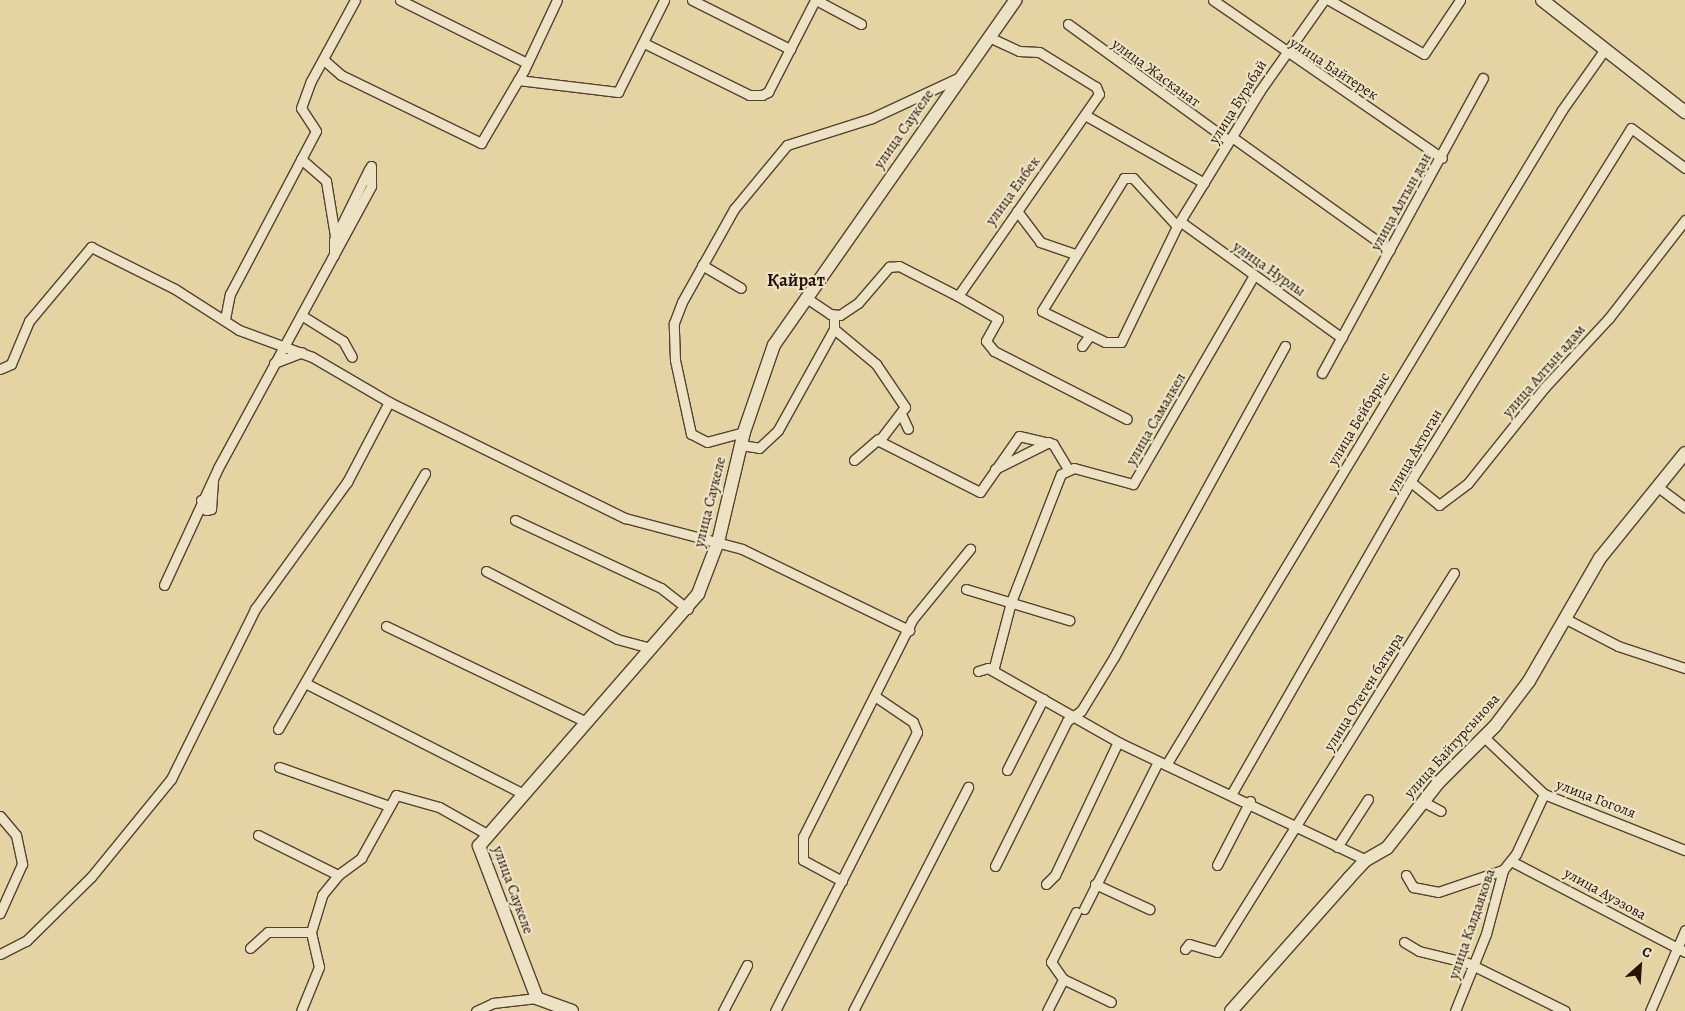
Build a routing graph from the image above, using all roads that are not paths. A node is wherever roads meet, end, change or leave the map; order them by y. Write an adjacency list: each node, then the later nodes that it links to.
1 (355, 0): 20 (street)
2 (400, 0): 21 (street)
3 (557, 0): 21 (street)
4 (664, 0): 16 (street)
5 (692, 0): 17 (street)
6 (815, 0): 13 (street); 17 (street)
7 (1016, 0): 15 (street, улица Саукеле)
8 (1213, 0): 19 (street, улица Байтерек)
9 (1324, 0): 19 (street, улица Бурабай)
10 (1329, 0): 11 (street)
11 (1460, 0)
12 (1542, 0): 18 (street)
13 (861, 24)
14 (1068, 24): 28 (street, улица Жасканат)
15 (989, 37): 22 (street, улица Саукеле); 27 (street, улица Енбек)
16 (644, 43): 17 (street); 25 (street)
17 (790, 49)
18 (1605, 49): 26 (street); 99 (street, улица Бейбарыс)
19 (1286, 53): 28 (street, улица Бурабай); 29 (street, улица Байтерек)
20 (325, 61): 24 (street); 30 (street)
21 (525, 66): 24 (street); 25 (street)
22 (960, 77): 40 (street); 44 (street, улица Саукеле)
23 (1483, 78): 29 (street, улица Алтын дан)
24 (518, 80): 25 (street)
25 (529, 81)
26 (1685, 112)
27 (1086, 115): 32 (street); 33 (street, улица Енбек)
28 (1231, 139): 32 (street, улица Бурабай); 37 (street, улица Жасканат)
29 (1442, 158): 37 (street, улица Алтын дан)
30 (301, 159): 36 (street); 47 (street)
31 (1685, 168): 71 (street, улица Актоган)
32 (1204, 183): 35 (street, улица Бурабай)
33 (1017, 211): 38 (street); 43 (street, улица Енбек)
34 (1685, 220): 71 (street, улица Алтын адам)
35 (1179, 224): 38 (street, улица Нурлы); 41 (street, улица Нурлы); 49 (street, улица Бурабай)
36 (335, 236): 39 (street); 39 (street)
37 (1390, 250): 50 (street, улица Алтын дан)
38 (1075, 254): 49 (street)
39 (334, 256): 45 (street)
40 (702, 266): 42 (street); 63 (street)
41 (1254, 275): 50 (street, улица Нурлы); 68 (street, улица Самалкел)
42 (742, 288)
43 (958, 296): 46 (street); 61 (street)
44 (805, 297): 46 (street); 63 (street, улица Саукеле)
45 (301, 315): 51 (street); 55 (street)
46 (834, 315): 48 (street)
47 (225, 319): 51 (street); 57 (street)
48 (834, 328): 60 (street); 63 (street)
49 (1090, 335): 52 (street)
50 (1342, 338): 58 (street, улица Алтын дан)
51 (284, 344): 54 (street); 56 (street)
52 (1082, 346)
53 (1286, 346): 94 (street)
54 (302, 352): 56 (street); 59 (street)
55 (352, 357)
56 (274, 363): 79 (street)
57 (0, 369)
58 (1322, 372)
59 (389, 402): 75 (street); 135 (street)
60 (902, 416): 62 (street); 64 (street)
61 (1128, 419)
62 (908, 429)
63 (743, 438): 75 (street, улица Саукеле)
64 (878, 439): 67 (street); 69 (street)
65 (1049, 442): 68 (street); 69 (street); 69 (street)
66 (1685, 453): 72 (street, улица Байтурсынова)
67 (854, 460)
68 (1068, 468): 81 (street)
69 (995, 469)
70 (425, 473): 91 (street)
71 (1412, 483): 104 (street, улица Актоган)
72 (1658, 487): 73 (street); 83 (street, улица Байтурсынова)
73 (1685, 507)
74 (515, 520): 82 (street)
75 (718, 542): 82 (street, улица Саукеле); 86 (street)
76 (970, 549): 86 (street)
77 (486, 571): 87 (street)
78 (1454, 573): 112 (street, улица Отеген батыра)
79 (164, 585)
80 (966, 588): 81 (street)
81 (1011, 602): 84 (street); 90 (street)
82 (688, 609): 87 (street, улица Саукеле)
83 (1564, 618): 88 (street); 97 (street, улица Байтурсынова)
84 (1069, 620)
85 (386, 626): 95 (street)
86 (909, 630): 92 (street)
87 (651, 648): 95 (street, улица Саукеле)
88 (1685, 668)
89 (978, 671): 90 (street)
90 (993, 671): 93 (street)
91 (305, 683): 96 (street); 103 (street)
92 (876, 697): 124 (street); 124 (street)
93 (1043, 699): 94 (street); 101 (street)
94 (1073, 717): 98 (street); 120 (street)
95 (586, 722): 103 (street, улица Саукеле)
96 (278, 730)
97 (1485, 738): 105 (street, улица Гоголя); 107 (street, улица Байтурсынова)
98 (1118, 742): 99 (street); 125 (street)
99 (1162, 764): 104 (street); 126 (street, улица Бейбарыс)
100 (279, 767): 109 (street)
101 (1007, 770)
102 (968, 787): 146 (street)
103 (522, 793): 113 (street, улица Саукеле)
104 (1232, 793): 108 (street)
105 (1544, 794): 116 (street, улица Гоголя); 118 (street, улица Калдаякова)
106 (1368, 799): 115 (street)
107 (1422, 801): 110 (street); 117 (street, улица Байтурсынова)
108 (1250, 802): 112 (street); 119 (street)
109 (389, 806): 113 (street); 122 (street)
110 (1441, 811)
111 (0, 816): 128 (street)
112 (1297, 825): 115 (street); 133 (street, улица Отеген батыра)
113 (487, 834): 139 (street, улица Саукеле)
114 (258, 835): 122 (street)
115 (1337, 847): 117 (street)
116 (1685, 850)
117 (1366, 860): 148 (street, улица Байтурсынова)
118 (1510, 861): 121 (street, улица Калдаякова); 134 (street, улица Ауэзова)
119 (1217, 864)
120 (995, 866)
121 (1503, 870): 123 (street); 137 (street, улица Калдаякова)
122 (338, 875): 130 (street)
123 (1406, 875)
124 (842, 881): 145 (street)
125 (1046, 884)
126 (1095, 884): 127 (street); 138 (street, улица Бейбарыс)
127 (1149, 909)
128 (0, 913)
129 (1685, 930): 134 (street)
130 (311, 932): 132 (street); 141 (street)
131 (1404, 942): 137 (street)
132 (250, 948)
133 (1185, 950)
134 (1681, 951): 151 (street)
135 (0, 954)
136 (747, 965): 144 (street)
137 (1473, 968): 149 (street, улица Калдаякова); 150 (street)
138 (1063, 979): 140 (street); 147 (street)
139 (537, 998): 142 (street); 143 (street)
140 (1111, 1002)
141 (301, 1011)
142 (476, 1011)
143 (572, 1011)
144 (723, 1011)
145 (775, 1011)
146 (853, 1011)
147 (1047, 1011)
148 (1231, 1011)
149 (1455, 1011)
150 (1565, 1011)
151 (1650, 1011)

